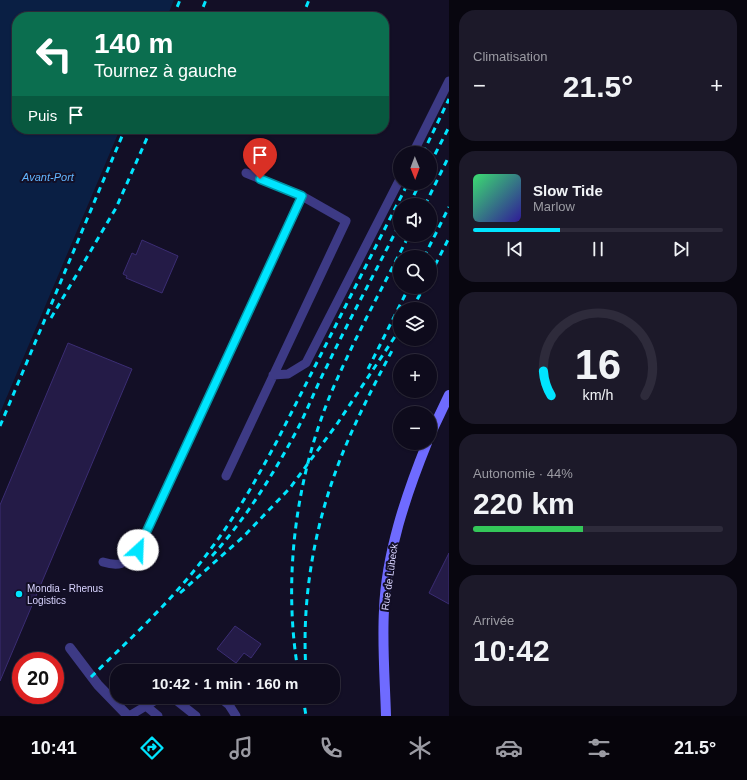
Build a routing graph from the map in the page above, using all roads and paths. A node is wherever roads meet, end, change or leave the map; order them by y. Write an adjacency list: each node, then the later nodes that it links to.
1 (449, 81): 2 (lane)
2 (416, 146)
3 (246, 173): 5 (lane)
4 (394, 190): 6 (lane)
5 (302, 196): 6 (lane); 11 (lane)
6 (273, 375): 10 (lane)
7 (449, 395): 8 (main road)
8 (437, 420)
9 (424, 450): 21 (main road, Rue de Lübeck)
10 (226, 476)
11 (103, 562)
12 (70, 648): 17 (street)
13 (149, 704): 16 (lane)
14 (181, 704): 19 (lane)
15 (228, 704): 20 (lane)
16 (146, 706): 17 (lane); 18 (lane)
17 (129, 716)
18 (158, 716)
19 (196, 716)
20 (236, 716)
21 (386, 716)

